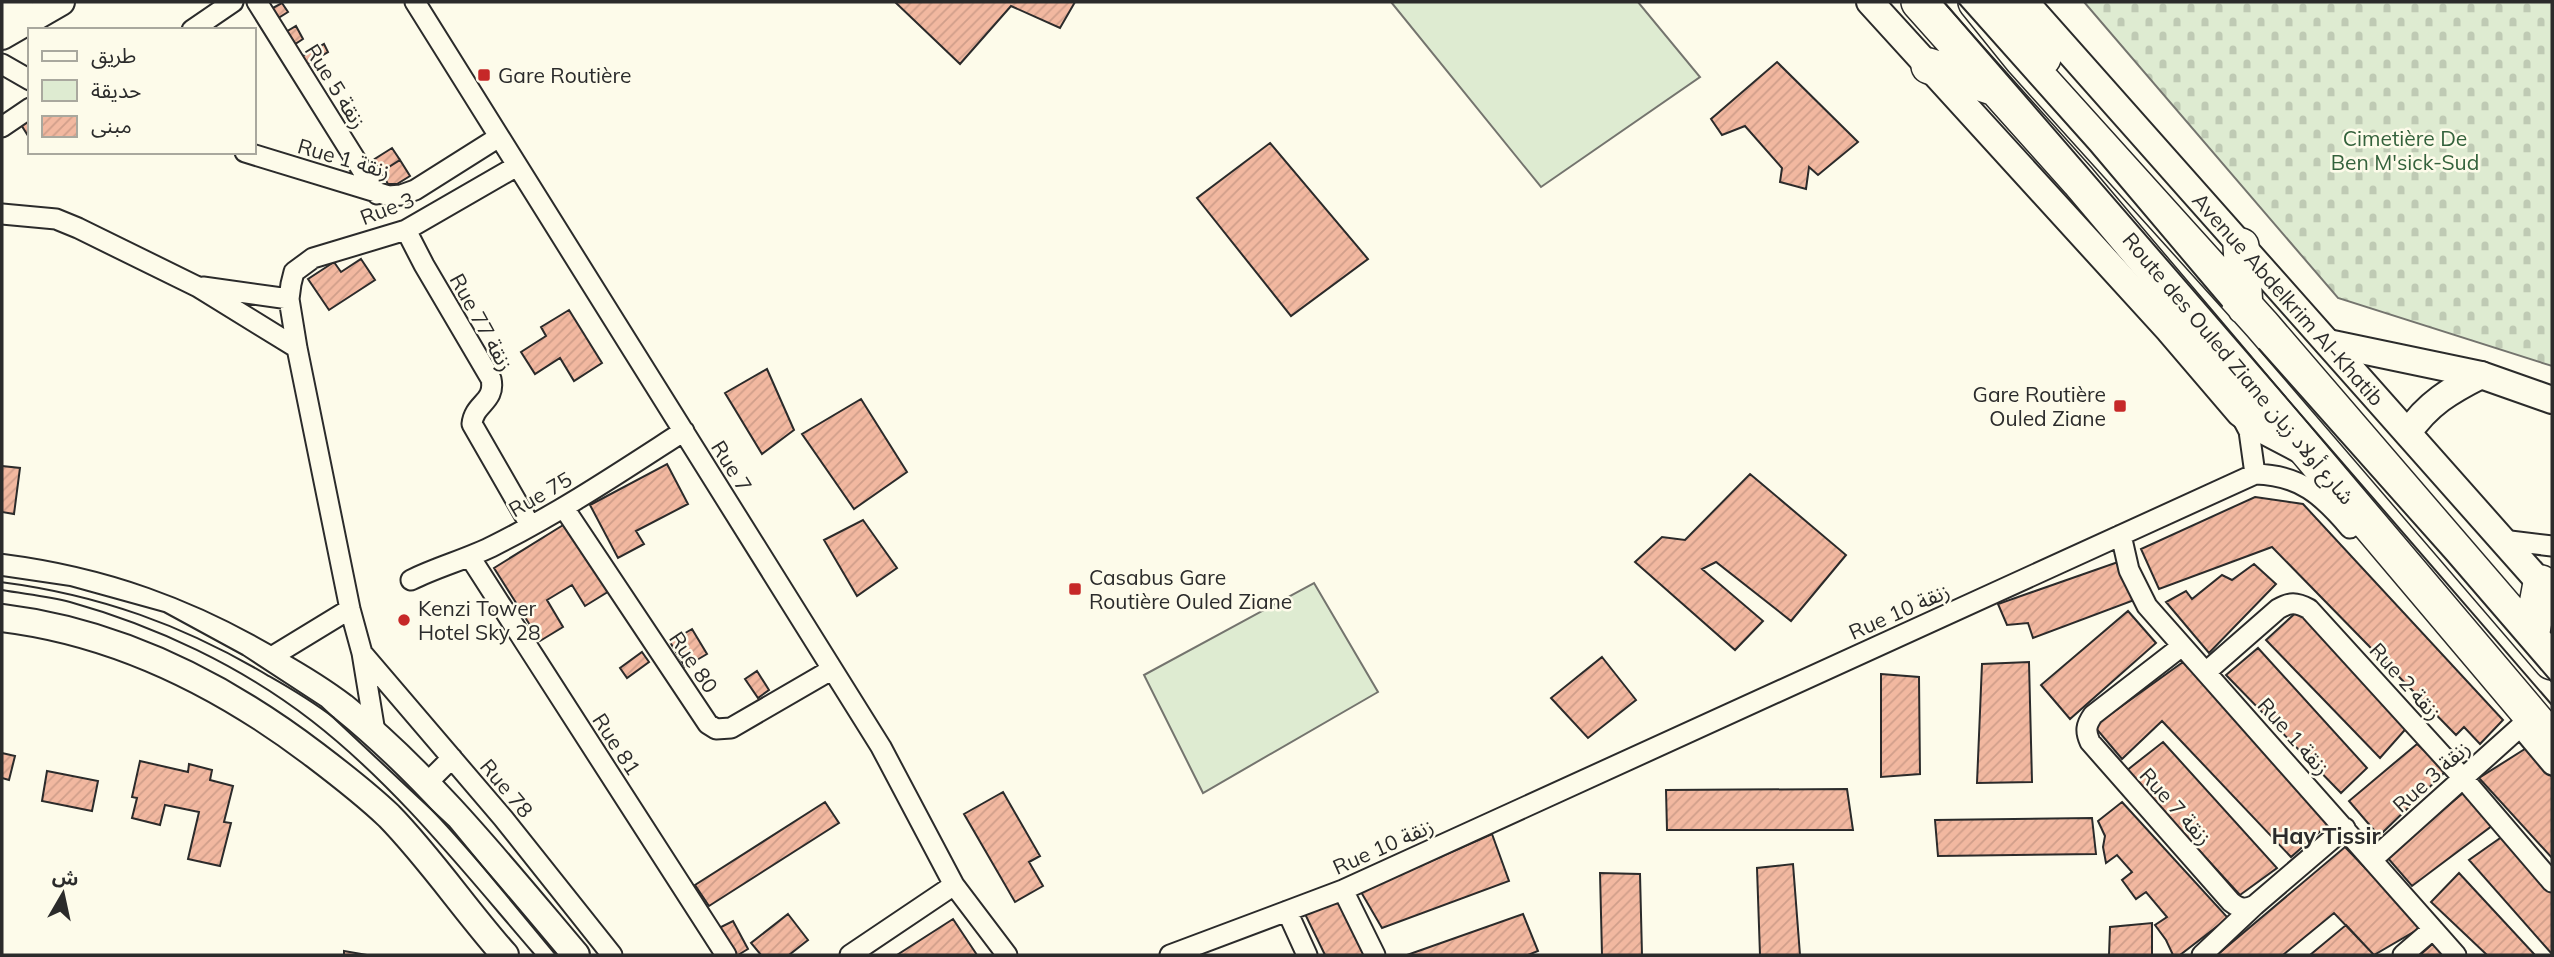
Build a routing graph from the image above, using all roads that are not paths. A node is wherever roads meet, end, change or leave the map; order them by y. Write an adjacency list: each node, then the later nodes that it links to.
1 (20, 2): 11 (street)
2 (61, 2): 13 (street)
3 (233, 2): 12 (street)
4 (257, 2): 24 (street, Rue 5 زنقة)
5 (415, 2): 21 (street, Rue 7)
6 (1871, 2): 15 (street)
7 (1919, 2): 17 (highway, Route des Ouled Ziane شارع أولاد زيان)
8 (1976, 2): 18 (highway, Route des Ouled Ziane شارع أولاد زيان)
9 (2008, 2): 18 (highway)
10 (2025, 2): 28 (street, Avenue Abdelkrim Al-Khatib)
11 (2, 12)
12 (195, 28)
13 (2, 36)
14 (2, 64): 16 (street)
15 (1929, 66): 17 (highway); 36 (street)
16 (28, 79)
17 (1996, 89): 39 (highway, Route des Ouled Ziane شارع أولاد زيان)
18 (2064, 106): 31 (highway, Route des Ouled Ziane شارع أولاد زيان)
19 (28, 109): 20 (street)
20 (2, 127)
21 (499, 136): 23 (street, Rue 7); 24 (street, Rue 1 زنقة)
22 (251, 154): 24 (street, Rue 1 زنقة)
23 (517, 166): 27 (street, Rue 3); 37 (street, Rue 7)
24 (377, 194)
25 (2, 202): 26 (street)
26 (11, 214): 29 (street)
27 (406, 230): 30 (street, Rue 3); 42 (street, Rue 77 زنقة)
28 (2241, 246): 31 (highway); 32 (street, Avenue Abdelkrim Al-Khatib)
29 (198, 287): 30 (street); 33 (street)
30 (289, 299): 33 (street, Rue 78)
31 (2245, 307): 53 (highway, Route des Ouled Ziane شارع أولاد زيان)
32 (2328, 343): 34 (street); 38 (street, Avenue Abdelkrim Al-Khatib)
33 (297, 348): 50 (street, Rue 78)
34 (2482, 375): 35 (street); 38 (street)
35 (2552, 400)
36 (2240, 413): 39 (street); 40 (street)
37 (684, 431): 41 (street, Rue 75); 56 (street, Rue 7)
38 (2408, 433): 44 (street, Avenue Abdelkrim Al-Khatib)
39 (2318, 461): 60 (highway, Route des Ouled Ziane شارع أولاد زيان)
40 (2255, 474): 43 (street, Rue 10 زنقة); 58 (street)
41 (565, 508): 42 (street, Rue 75); 56 (street, Rue 80)
42 (530, 525): 46 (street, Rue 75)
43 (2121, 535): 52 (street, Rue 1 زنقة); 69 (street, Rue 10 زنقة)
44 (2502, 540): 45 (street); 49 (street, Avenue Abdelkrim Al-Khatib)
45 (2552, 546)
46 (470, 558): 48 (street, Rue 75); 74 (street, Rue 81)
47 (2, 568): 55 (street)
48 (411, 579)
49 (2547, 590): 53 (highway)
50 (350, 609): 54 (street, Rue 78); 55 (street)
51 (2, 618): 75 (street)
52 (2182, 646): 57 (street, Rue 1 زنقة); 70 (street, Rue 7 زنقة)
53 (2542, 650)
54 (362, 653): 59 (street, Rue 78); 61 (street, Rue 78)
55 (268, 659): 59 (street)
56 (831, 670): 68 (street, Rue 7)
57 (2206, 672): 63 (street, Rue 2 زنقة); 65 (street, Rue 1 زنقة)
58 (2520, 727): 62 (street); 63 (street, Rue 3 زنقة)
59 (376, 738): 64 (street)
60 (2552, 740)
61 (452, 758): 64 (street); 77 (street, Rue 78)
62 (2552, 765)
63 (2462, 777): 66 (street, Rue 3 زنقة); 67 (street, Rue 2 زنقة)
64 (426, 784): 76 (street)
65 (2345, 828): 66 (street, Rue 1 زنقة); 70 (street)
66 (2373, 859): 72 (street, Rue 1 زنقة)
67 (2552, 882)
68 (954, 885): 73 (street); 79 (street, Rue 7)
69 (1343, 890): 71 (street, Rue 10 زنقة); 82 (street)
70 (2255, 905): 83 (street)
71 (1287, 911): 80 (street, Rue 10 زنقة); 81 (street)
72 (2433, 929): 84 (street); 85 (street, Rue 1 زنقة)
73 (871, 950): 78 (street)
74 (718, 953)
75 (505, 955)
76 (576, 955)
77 (612, 955)
78 (850, 955)
79 (1007, 955)
80 (1170, 955)
81 (1307, 955)
82 (1375, 955)
83 (2202, 955)
84 (2403, 955)
85 (2456, 955)

